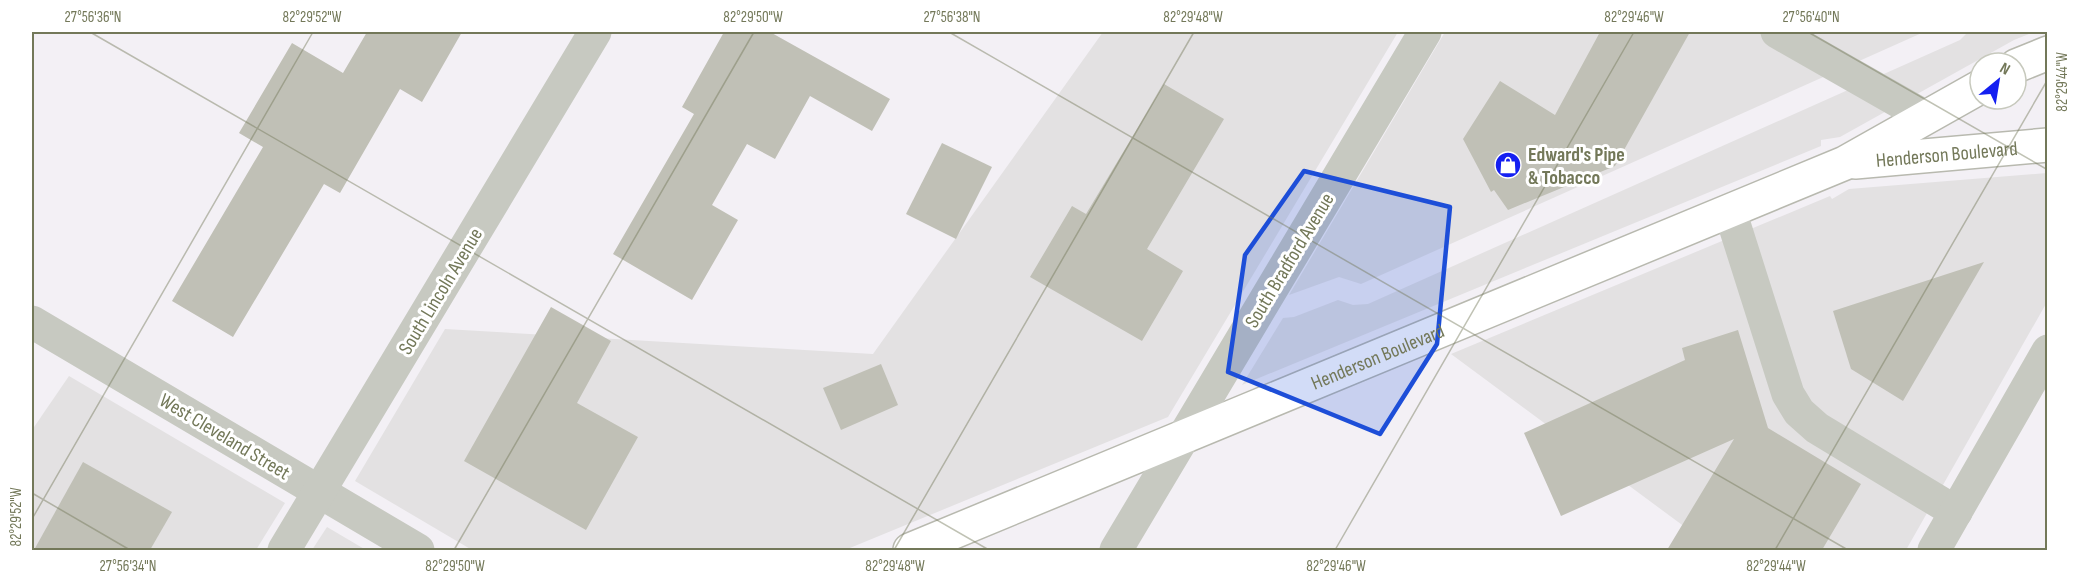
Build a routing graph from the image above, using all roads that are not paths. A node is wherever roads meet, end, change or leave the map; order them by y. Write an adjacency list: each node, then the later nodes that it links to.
1 (595, 32): 14 (street, South Lincoln Avenue)
2 (1425, 32): 13 (street, South Bradford Avenue)
3 (1777, 32): 7 (street)
4 (2048, 53): 5 (main road)
5 (2028, 61)
6 (1968, 94): 7 (main road, Henderson Boulevard)
7 (1926, 117): 9 (main road, Henderson Boulevard)
8 (2048, 146): 9 (main road, Henderson Boulevard)
9 (1845, 164): 10 (main road, Henderson Boulevard)
10 (1730, 211): 13 (main road, Henderson Boulevard); 15 (street)
11 (32, 322): 14 (street, West Cleveland Street)
12 (2048, 351): 15 (street)
13 (1184, 437): 18 (main road, Henderson Boulevard); 19 (street, South Bradford Avenue)
14 (320, 492): 16 (street, South Lincoln Avenue); 17 (street, West Cleveland Street)
15 (1956, 512): 20 (street)
16 (284, 550)
17 (418, 550)
18 (910, 550)
19 (1116, 550)
20 (1934, 550)

